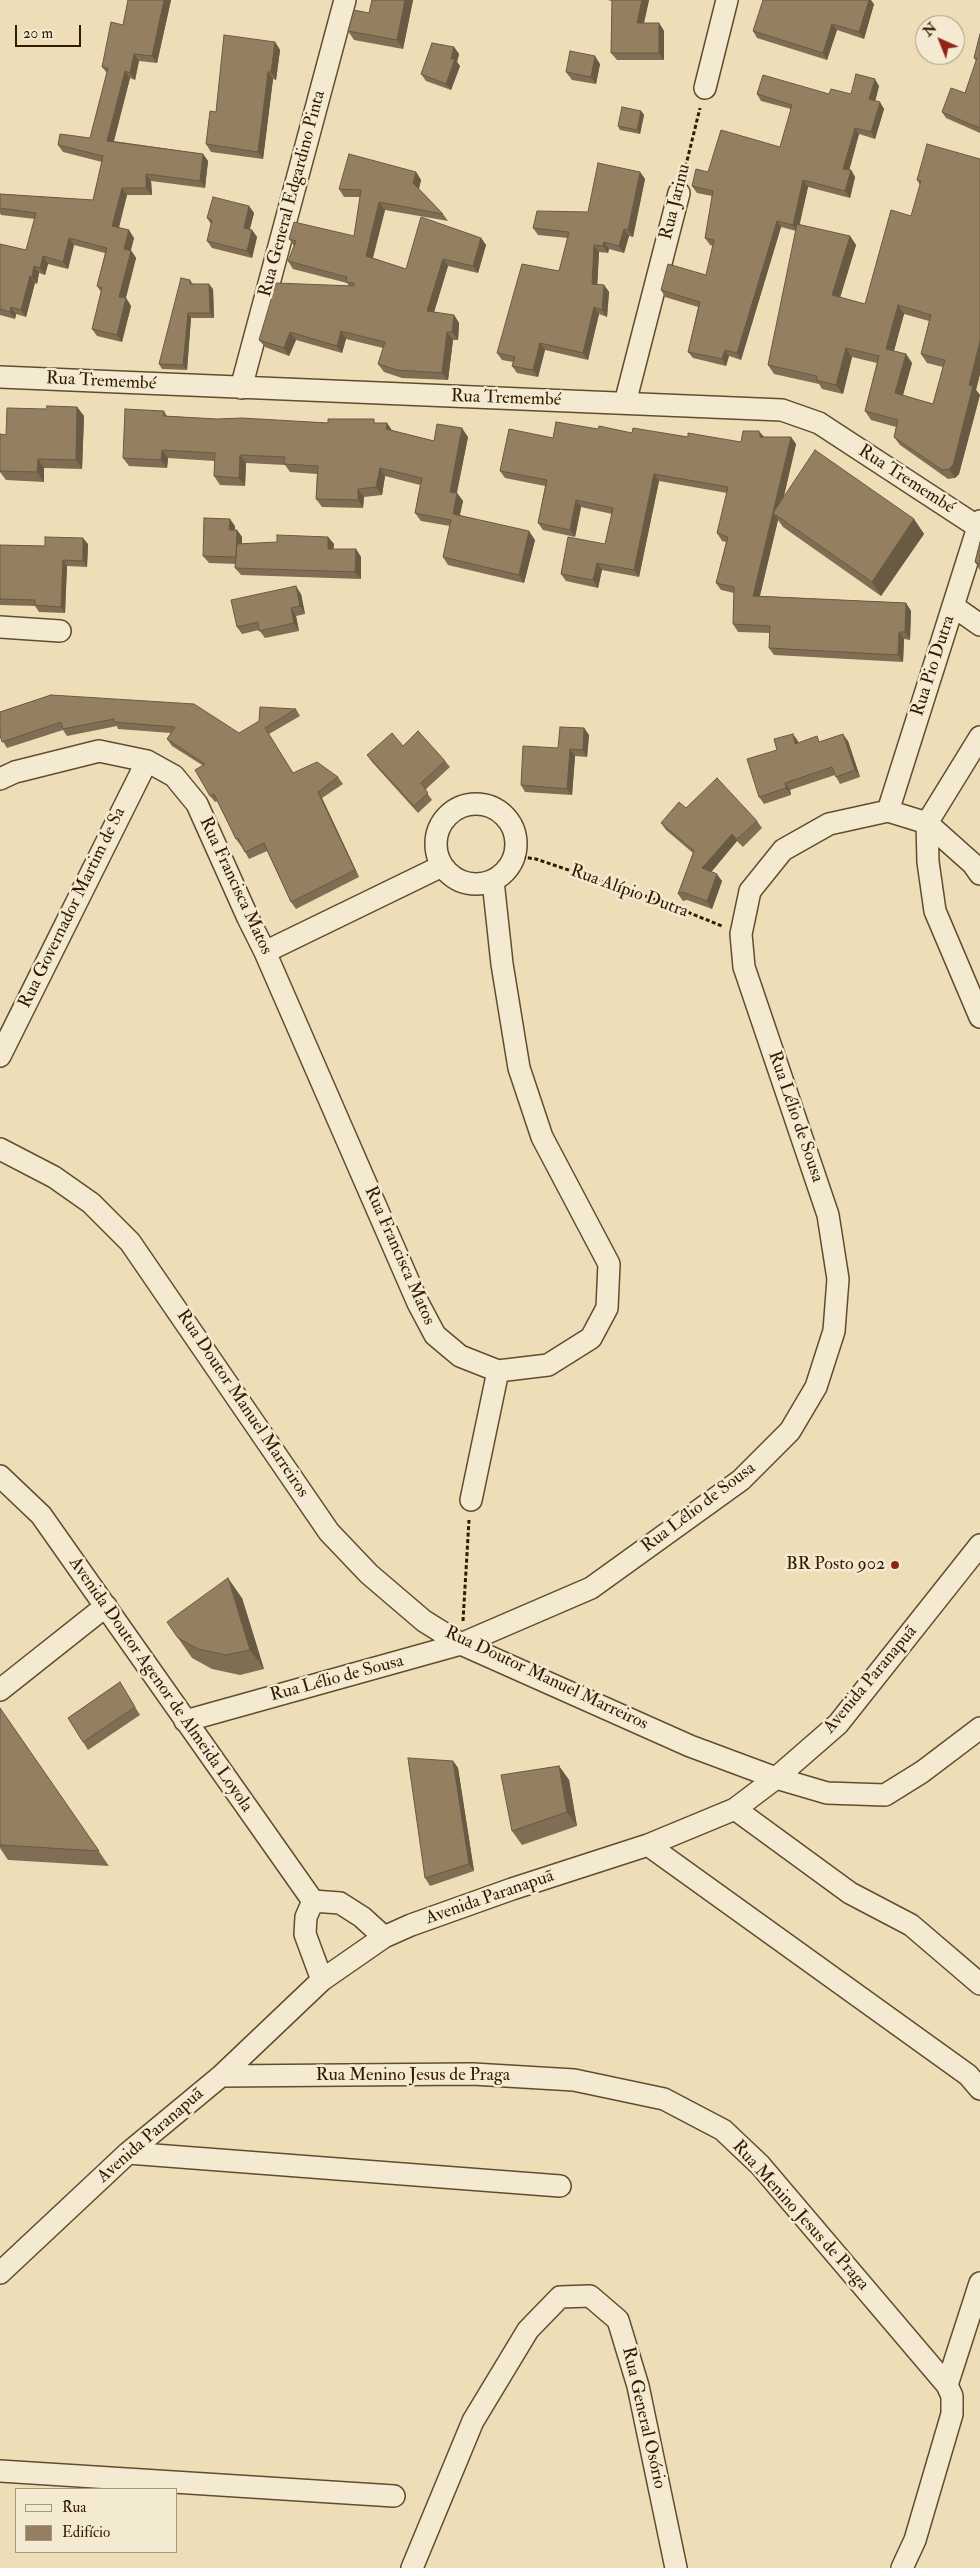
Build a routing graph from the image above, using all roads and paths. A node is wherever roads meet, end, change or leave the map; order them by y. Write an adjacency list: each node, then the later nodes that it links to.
1 (345, 0): 6 (street, Rua General Edgardino Pinta)
2 (728, 0): 3 (street)
3 (705, 88): 4 (path, Rua Jarinu)
4 (679, 193): 7 (street, Rua Jarinu)
5 (0, 377): 6 (street, Rua Tremembé)
6 (241, 388): 7 (street, Rua Tremembé)
7 (625, 403): 8 (street, Rua Tremembé)
8 (979, 524): 9 (street, Rua Pio Dutra)
9 (953, 606): 10 (street); 16 (street, Rua Pio Dutra)
10 (980, 625)
11 (0, 627): 12 (street)
12 (60, 631)
13 (980, 737): 17 (street)
14 (147, 761): 15 (street, Rua Francisca Matos); 23 (street, Rua Francisca Matos); 25 (street, Rua Governador Martim de Sa)
15 (0, 779)
16 (888, 811): 17 (street, Rua Lélio de Sousa); 22 (street, Rua Lélio de Sousa)
17 (928, 823): 20 (street); 24 (street)
18 (515, 856): 19 (street); 21 (street); 22 (path, Rua Alípio Dutra)
19 (442, 866): 21 (street); 23 (street)
20 (980, 874)
21 (493, 881): 27 (street, Rua Francisca Matos)
22 (741, 934): 32 (street, Rua Lélio de Sousa)
23 (265, 952): 27 (street, Rua Francisca Matos)
24 (980, 1017)
25 (0, 1056)
26 (0, 1149): 32 (street, Rua Doutor Manuel Marreiros)
27 (498, 1371): 29 (street)
28 (0, 1476): 31 (street, Avenida Doutor Agenor de Almeida Loyola)
29 (471, 1500): 32 (path)
30 (980, 1545): 36 (street, Avenida Paranapuã)
31 (106, 1606): 33 (street); 34 (street, Avenida Doutor Agenor de Almeida Loyola)
32 (461, 1644): 34 (street, Rua Lélio de Sousa); 36 (street, Rua Doutor Manuel Marreiros)
33 (0, 1690)
34 (185, 1721): 39 (street, Avenida Doutor Agenor de Almeida Loyola)
35 (980, 1728): 36 (street, Rua Doutor Manuel Marreiros)
36 (776, 1778): 37 (street, Avenida Paranapuã)
37 (735, 1809): 38 (street, Avenida Paranapuã); 42 (street)
38 (648, 1845): 40 (street, Avenida Paranapuã); 44 (street)
39 (313, 1901): 40 (street); 41 (street)
40 (384, 1938): 41 (street, Avenida Paranapuã)
41 (322, 1980): 43 (street, Avenida Paranapuã)
42 (980, 1984)
43 (221, 2076): 45 (street, Avenida Paranapuã); 49 (street, Rua Menino Jesus de Praga)
44 (980, 2090)
45 (128, 2153): 46 (street); 47 (street, Avenida Paranapuã)
46 (560, 2186)
47 (0, 2273)
48 (980, 2284): 49 (street)
49 (947, 2385): 54 (street, Rua Menino Jesus de Praga)
50 (0, 2471): 51 (street)
51 (394, 2496)
52 (412, 2568): 53 (street, Rua General Osório)
53 (676, 2568)
54 (902, 2568)

